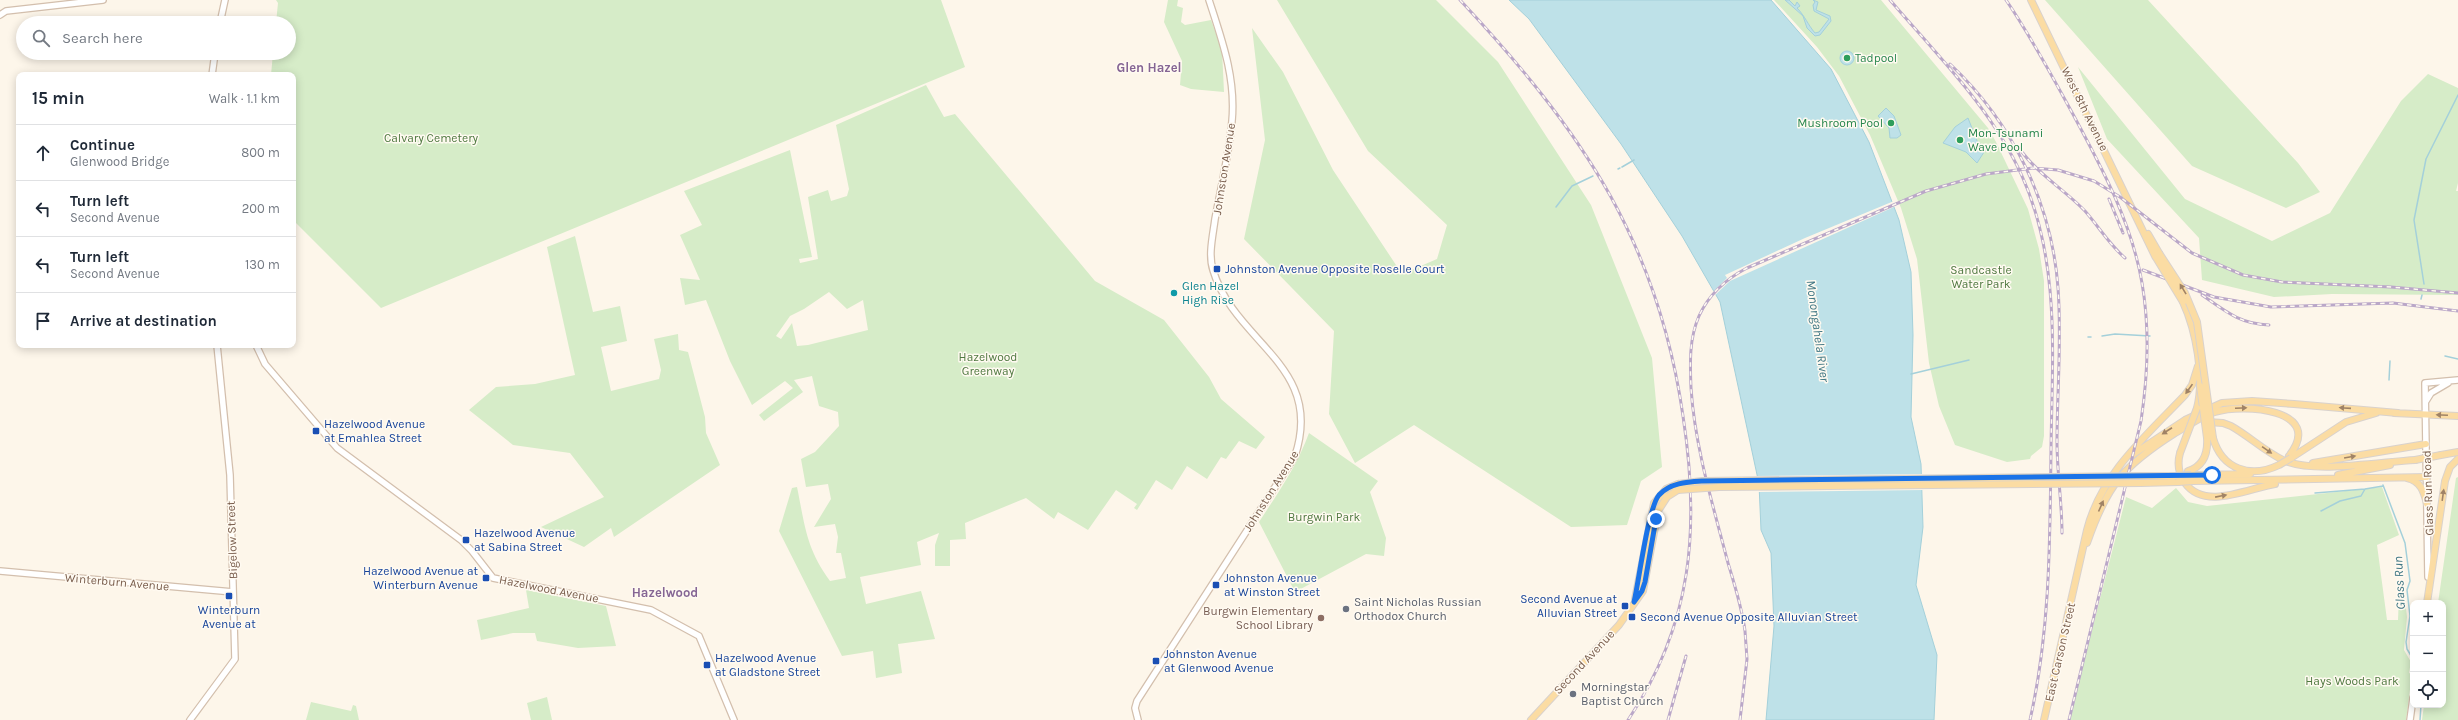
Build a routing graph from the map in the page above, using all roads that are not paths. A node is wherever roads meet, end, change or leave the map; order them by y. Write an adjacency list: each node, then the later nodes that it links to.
1 (103, 0): 5 (street)
2 (225, 0): 6 (street)
3 (1209, 0): 45 (street, Johnston Avenue)
4 (2031, 0): 9 (main road, West 8th Avenue)
5 (0, 15)
6 (222, 16)
7 (214, 60): 8 (street)
8 (212, 72)
9 (2157, 254): 12 (main road, bridge); 20 (main road, one-way to 9, bridge)
10 (217, 348): 39 (street, Bigelow Street)
11 (258, 348): 44 (street, Hazelwood Avenue)
12 (2198, 366): 14 (main road); 27 (main road, one-way to 27)
13 (2456, 381): 15 (street); 15 (street, Glass Run Road)
14 (2200, 386): 20 (main road, bridge); 35 (main road, one-way to 35, bridge)
15 (2425, 403): 17 (street, Glass Run Road)
16 (2398, 413): 17 (main road); 23 (main road); 27 (main road, one-way to 27)
17 (2425, 414): 18 (main road, one-way to 17); 21 (street, Glass Run Road)
18 (2458, 416)
19 (2181, 430): 23 (main road, one-way to 23); 26 (main road, one-way to 26); 38 (main road, one-way to 19)
20 (2210, 438): 28 (main road); 29 (main road)
21 (2426, 444): 26 (main road, one-way to 21); 32 (street, Glass Run Road)
22 (2458, 452): 25 (main road, bridge)
23 (2290, 457): 28 (main road, bridge)
24 (2458, 459): 40 (main road, one-way to 24)
25 (2415, 460): 26 (main road); 34 (main road)
26 (2298, 465)
27 (2115, 470): 38 (main road)
28 (2263, 471): 29 (main road)
29 (2191, 476): 30 (main road); 30 (main road, bridge); 35 (main road)
30 (2176, 477): 33 (main road); 33 (main road)
31 (2401, 477): 32 (main road); 34 (main road); 36 (main road)
32 (2427, 477): 36 (street, Glass Run Road)
33 (2141, 479): 46 (main road, Second Avenue, bridge)
34 (2313, 479): 35 (main road)
35 (2300, 480)
36 (2428, 504): 41 (street, Glass Run Road)
37 (0, 571): 39 (street, Winterburn Avenue)
38 (2075, 583): 47 (main road, East Carson Street)
39 (233, 592): 43 (street, Bigelow Street)
40 (2427, 600)
41 (2427, 600)
42 (2412, 708): 48 (street)
43 (190, 720)
44 (734, 720)
45 (1138, 720)
46 (1531, 720)
47 (2044, 720)
48 (2410, 720)

